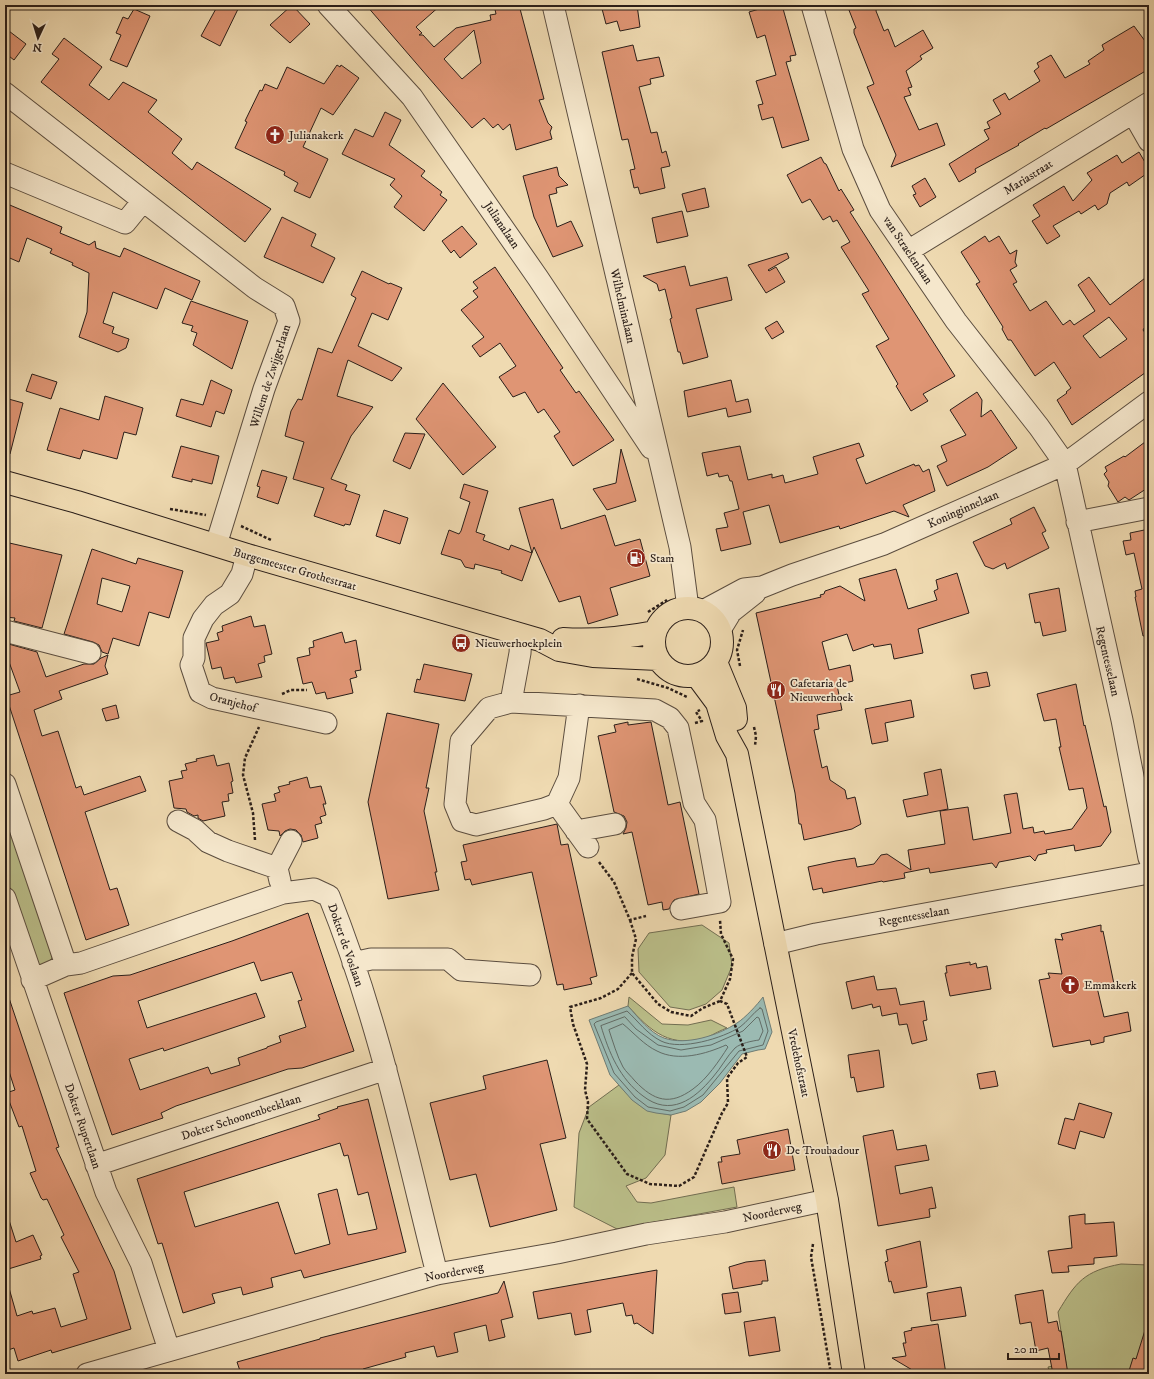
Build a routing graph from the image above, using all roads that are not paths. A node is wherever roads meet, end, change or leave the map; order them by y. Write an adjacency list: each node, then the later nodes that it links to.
1 (328, 5): 11 (street, Julianalaan)
2 (553, 5): 11 (street, Wilhelminalaan)
3 (812, 5): 9 (street, van Straelenlaan)
4 (7, 100): 8 (street, Willem de Zwijgerlaan)
5 (1141, 108): 6 (street); 9 (street, Mariastraat)
6 (1149, 141)
7 (5, 173): 8 (street)
8 (143, 201): 16 (street, Willem de Zwijgerlaan)
9 (908, 251): 12 (street, van Straelenlaan)
10 (1149, 402): 12 (street, Koninginnelaan)
11 (659, 459): 19 (street, Wilhelminalaan)
12 (1065, 464): 15 (street, Regentesselaan); 18 (street, Koninginnelaan)
13 (5, 482): 16 (main road, Burgemeester Grothestraat)
14 (1149, 508): 15 (street)
15 (1077, 522): 37 (street, Regentesselaan)
16 (216, 545): 17 (main road, Burgemeester Grothestraat)
17 (247, 555): 23 (main road, Burgemeester Grothestraat); 30 (street, Oranjehof)
18 (762, 587): 19 (street, Koninginnelaan); 21 (street, Koninginnelaan)
19 (692, 603): 20 (main road); 21 (main road)
20 (649, 623): 23 (main road); 25 (main road)
21 (720, 630): 26 (main road)
22 (5, 631): 24 (street)
23 (531, 638): 25 (main road); 28 (street)
24 (90, 653)
25 (658, 659): 27 (main road)
26 (716, 662): 27 (main road); 31 (main road, Vredehofstraat)
27 (697, 676): 31 (main road, Vredehofstraat)
28 (511, 702): 29 (street); 33 (street)
29 (579, 705): 33 (street); 42 (street)
30 (326, 723)
31 (737, 754): 43 (main road, Vredehofstraat)
32 (5, 784): 45 (street)
33 (557, 804): 35 (street)
34 (178, 821): 38 (street)
35 (615, 824)
36 (291, 842): 38 (street)
37 (1149, 858)
38 (277, 868): 40 (street)
39 (1149, 873): 43 (street, Regentesselaan)
40 (283, 893): 44 (street, Dokter de Voslaan); 45 (street, Dokter de Voslaan)
41 (5, 898): 47 (street, Dokter Rupertlaan)
42 (681, 909)
43 (775, 944): 50 (main road, Vredehofstraat)
44 (353, 963): 46 (street); 48 (street, Dokter de Voslaan)
45 (66, 965): 47 (street, Dokter de Voslaan)
46 (530, 975)
47 (32, 980): 49 (street, Dokter Rupertlaan)
48 (386, 1070): 49 (street, Dokter Schoonenbeeklaan); 51 (street, Dokter de Voslaan)
49 (96, 1165): 52 (street, Dokter Rupertlaan)
50 (827, 1200): 51 (street, Noorderweg); 54 (main road, Vredehofstraat)
51 (437, 1274): 52 (street, Noorderweg)
52 (169, 1350): 53 (street, Noorderweg)
53 (87, 1374)
54 (854, 1374)

